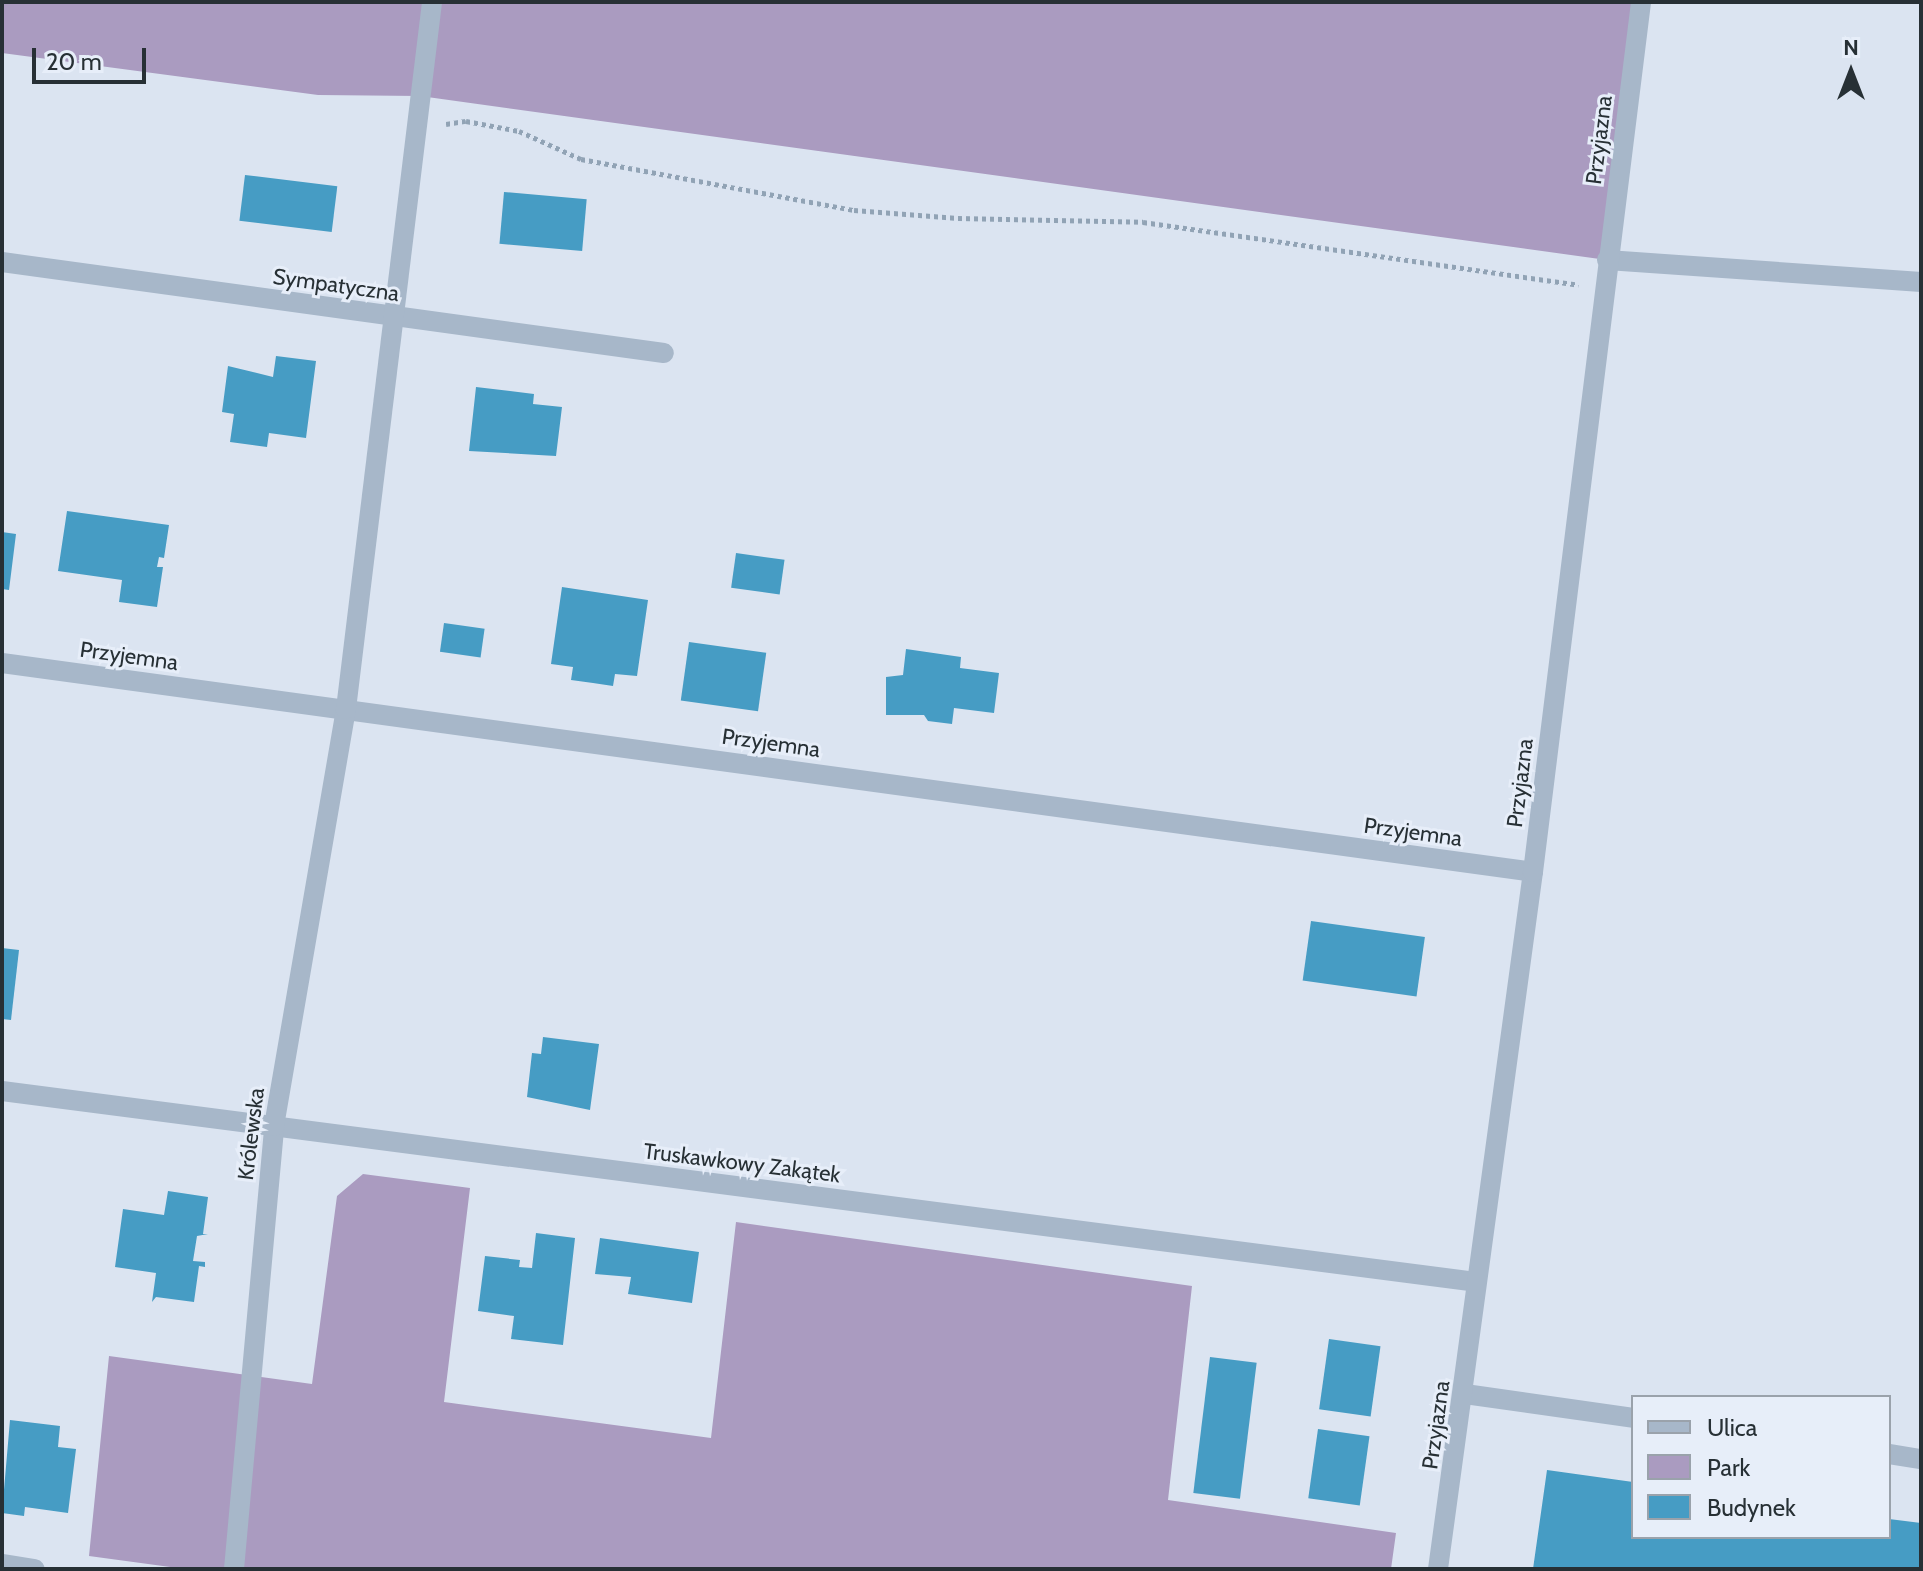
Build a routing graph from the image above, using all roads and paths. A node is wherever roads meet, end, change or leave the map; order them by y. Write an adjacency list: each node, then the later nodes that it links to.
1 (432, 2): 3 (street, Królewska)
2 (1641, 2): 4 (street, Przyjazna)
3 (415, 129): 7 (path); 8 (street, Królewska)
4 (1607, 260): 6 (street); 7 (street, Przyjazna)
5 (2, 262): 8 (street, Sympatyczna)
6 (1921, 282)
7 (1603, 291): 12 (street, Przyjazna)
8 (390, 318): 9 (street, Sympatyczna); 11 (street, Królewska)
9 (664, 353)
10 (2, 663): 11 (street, Przyjemna)
11 (346, 709): 12 (street, Przyjemna); 14 (street, Królewska)
12 (1533, 872): 15 (street, Przyjazna)
13 (2, 1091): 14 (street, Truskawkowy Zakątek)
14 (274, 1126): 15 (street, Truskawkowy Zakątek); 22 (street, Królewska)
15 (1476, 1282): 16 (street, Przyjazna)
16 (1465, 1394): 17 (street); 23 (street, Przyjazna)
17 (1631, 1418)
18 (1891, 1454): 19 (street)
19 (1921, 1459)
20 (2, 1564): 21 (street)
21 (35, 1569)
22 (234, 1569)
23 (1438, 1569)

